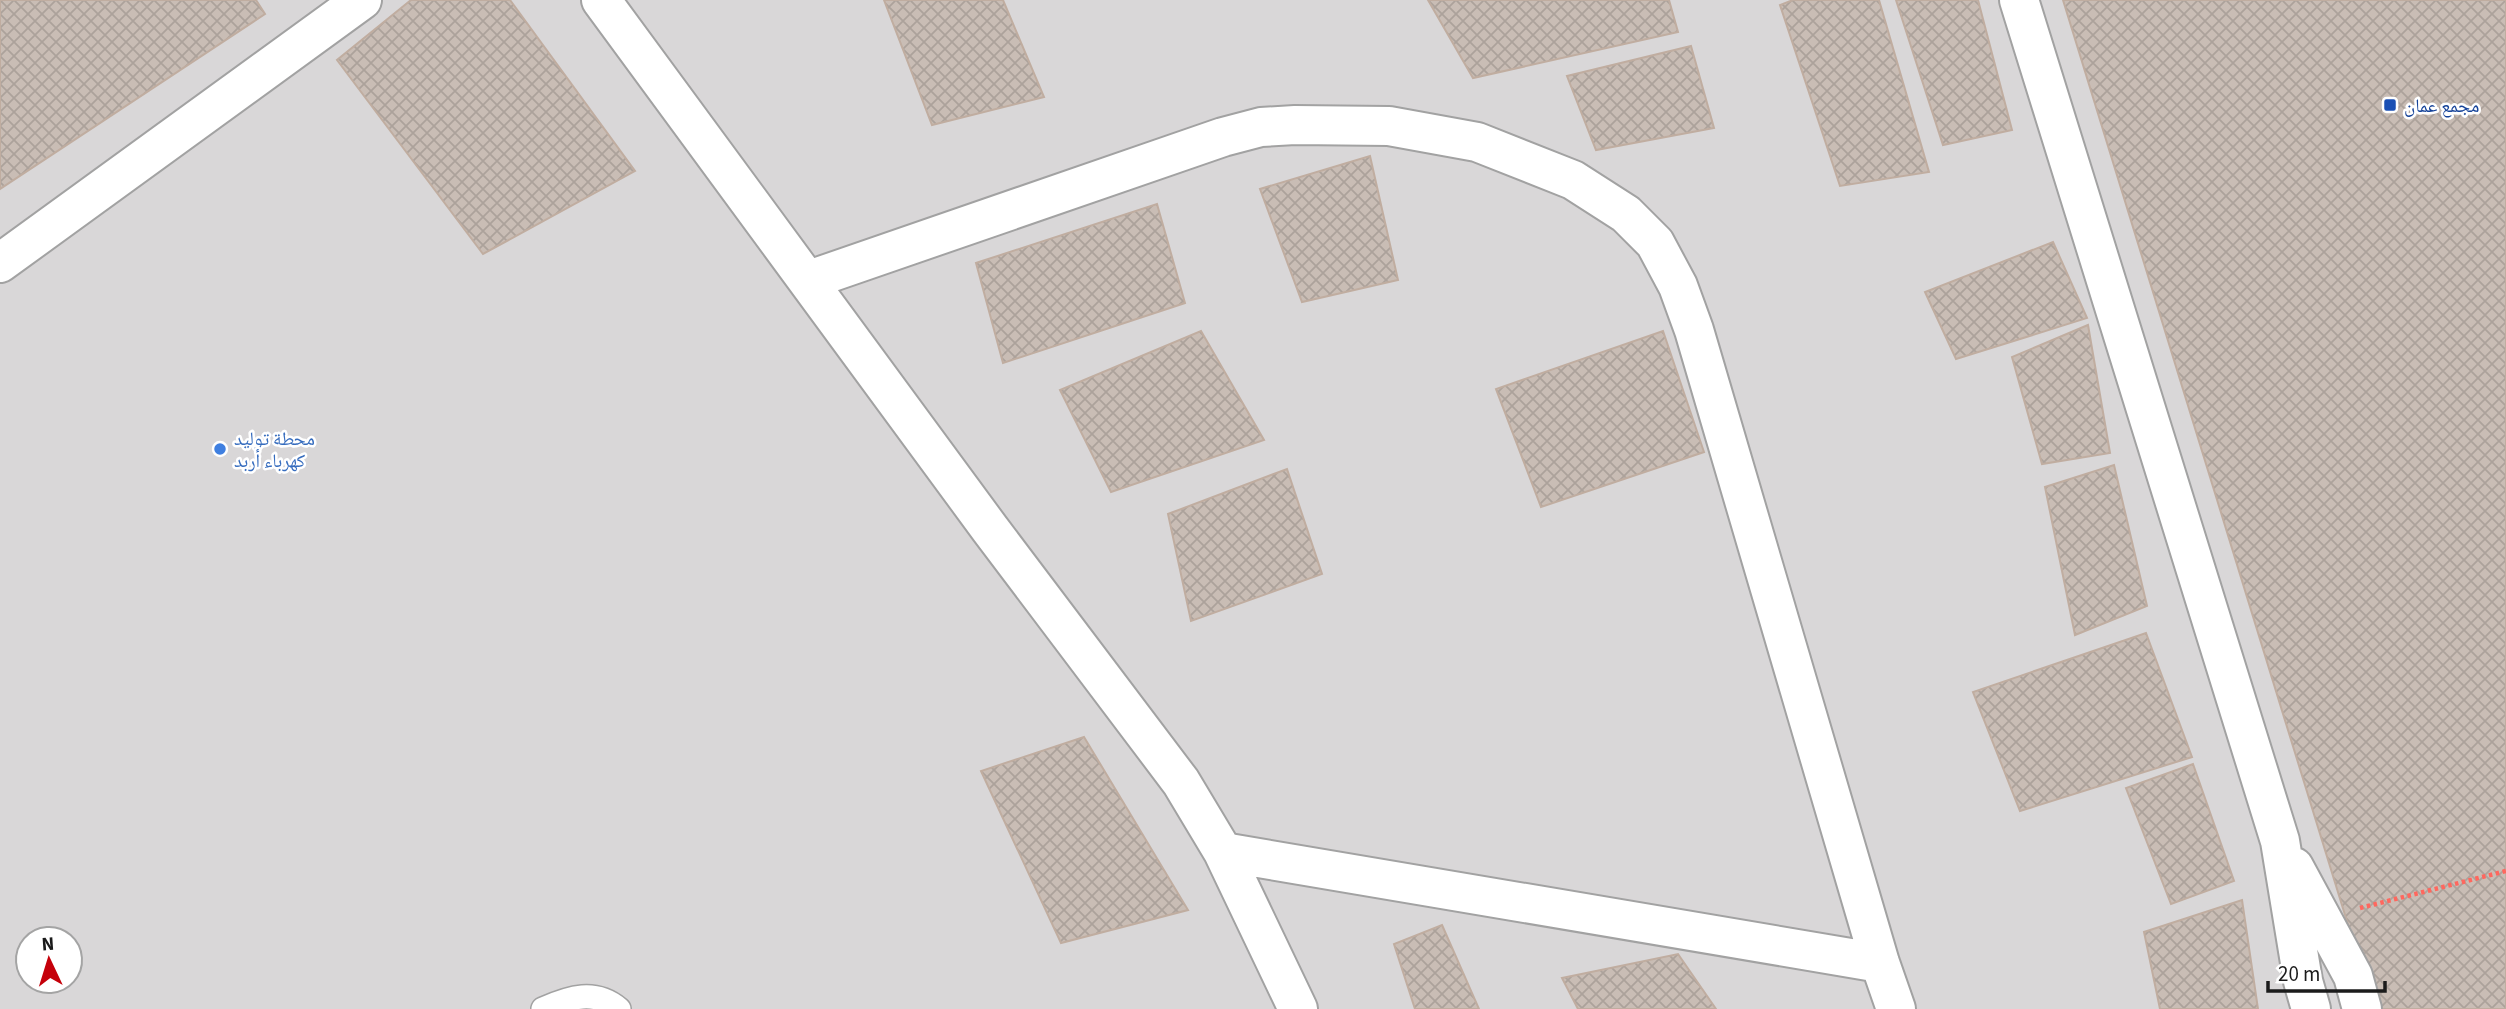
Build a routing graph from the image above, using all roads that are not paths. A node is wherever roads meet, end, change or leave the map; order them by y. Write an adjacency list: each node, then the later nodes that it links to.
1 (362, 0): 4 (street)
2 (601, 0): 5 (street)
3 (2019, 0): 6 (street)
4 (0, 263)
5 (809, 280): 7 (street); 8 (street)
6 (2280, 841): 13 (street); 14 (street)
7 (1223, 852): 8 (street); 11 (street)
8 (1880, 963): 12 (street)
9 (543, 1009): 10 (lane)
10 (619, 1009)
11 (1298, 1009)
12 (1896, 1009)
13 (2311, 1009)
14 (2362, 1009)

